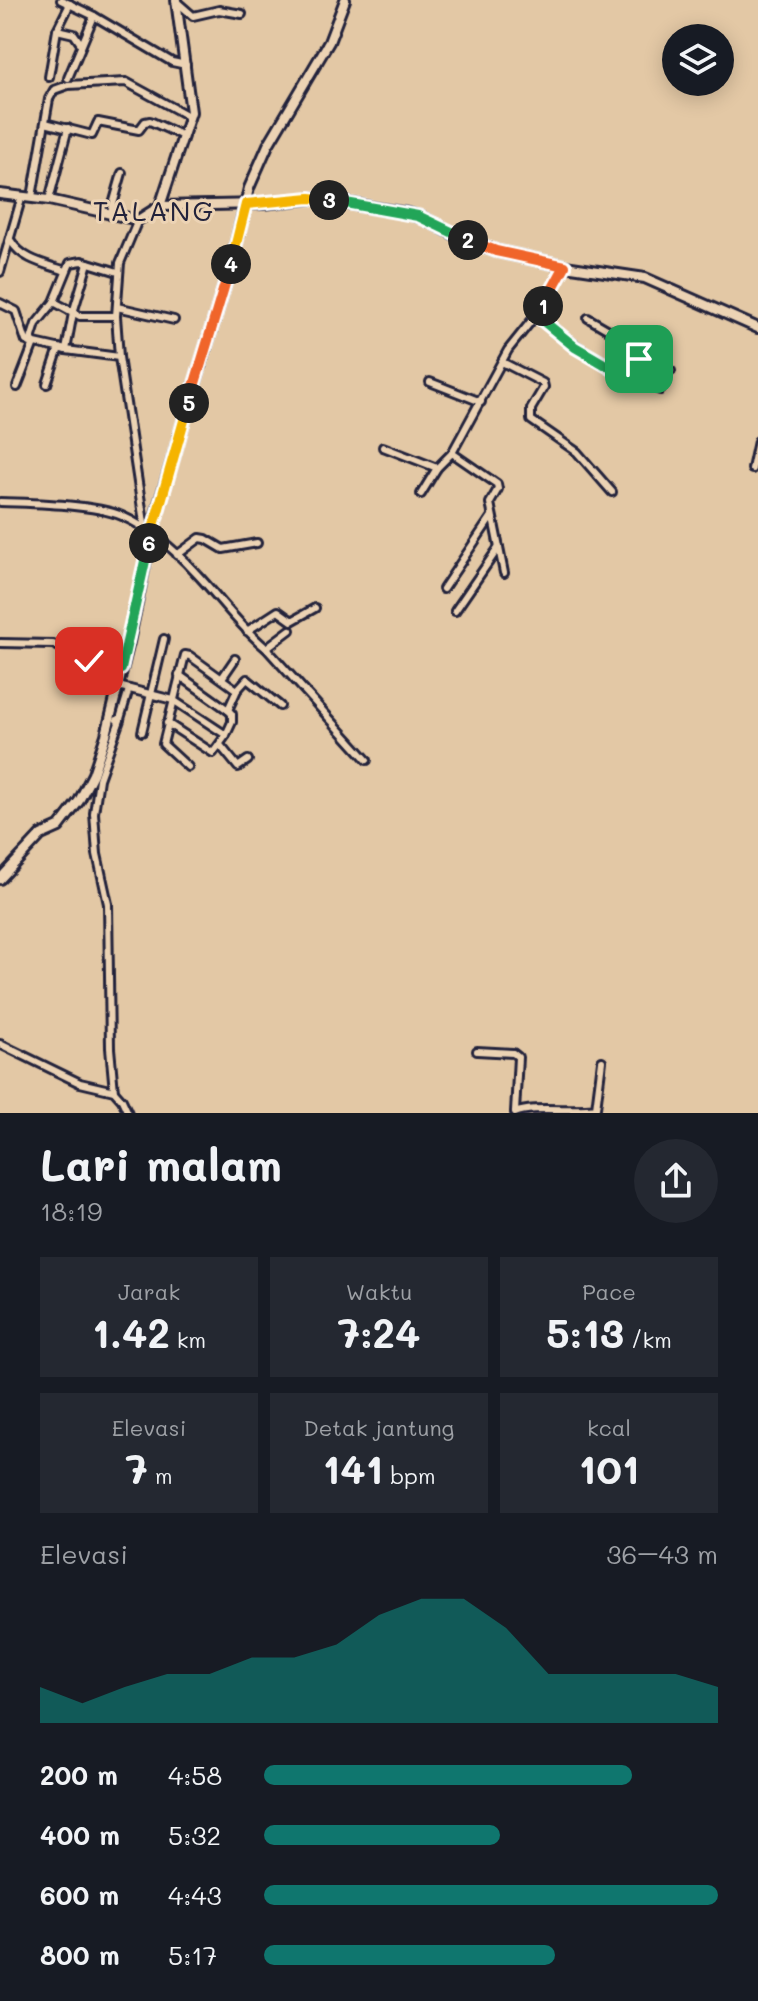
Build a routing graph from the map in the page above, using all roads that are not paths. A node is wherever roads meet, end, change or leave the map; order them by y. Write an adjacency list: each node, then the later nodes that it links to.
1 (61, 0): 4 (street)
2 (345, 0): 20 (street)
3 (176, 1): 5 (street); 9 (street)
4 (70, 4): 6 (street); 7 (street)
5 (242, 14)
6 (94, 16): 8 (street); 9 (street)
7 (57, 30): 8 (street); 10 (street)
8 (81, 44): 11 (street)
9 (186, 65): 12 (street)
10 (49, 77)
11 (68, 78)
12 (190, 117): 13 (street); 15 (street)
13 (45, 123): 14 (street); 18 (street)
14 (68, 128): 15 (street); 19 (street)
15 (183, 136): 21 (street)
16 (122, 173): 22 (street)
17 (0, 194): 18 (street)
18 (27, 197): 19 (street); 24 (street)
19 (49, 200): 22 (street)
20 (246, 204): 21 (street); 26 (street); 60 (street)
21 (160, 206): 23 (street)
22 (110, 215): 23 (street)
23 (138, 220): 29 (street)
24 (10, 239): 27 (street); 28 (street)
25 (88, 263): 27 (street); 29 (street); 33 (street)
26 (565, 266): 34 (street); 38 (street)
27 (66, 271): 30 (street)
28 (0, 272)
29 (118, 272): 32 (street)
30 (54, 302): 33 (street); 39 (street)
31 (0, 303): 39 (street)
32 (117, 307): 35 (street); 37 (street)
33 (73, 313): 35 (street); 40 (street)
34 (536, 315): 43 (street); 45 (street)
35 (116, 316): 41 (street)
36 (588, 318): 42 (street)
37 (174, 320)
38 (758, 328)
39 (32, 343): 40 (street); 48 (street)
40 (63, 349): 41 (street); 47 (street)
41 (119, 357): 60 (street)
42 (639, 359): 44 (street); 45 (street)
43 (502, 362): 50 (street); 56 (street)
44 (671, 371)
45 (629, 378): 49 (street)
46 (430, 382): 50 (street)
47 (47, 384)
48 (17, 387)
49 (660, 390)
50 (481, 402): 53 (street)
51 (758, 441): 55 (street)
52 (383, 447): 54 (street)
53 (452, 453): 54 (street); 59 (street)
54 (437, 468): 57 (street)
55 (752, 469)
56 (612, 492)
57 (421, 494)
58 (0, 502): 60 (street)
59 (492, 516): 62 (street); 65 (street)
60 (148, 531): 63 (street); 74 (street)
61 (257, 543): 63 (street)
62 (499, 547): 64 (street); 67 (street)
63 (177, 555): 69 (street)
64 (504, 573)
65 (443, 589)
66 (315, 608): 69 (street)
67 (455, 611)
68 (290, 630): 72 (street)
69 (247, 631): 72 (street)
70 (164, 639): 80 (street)
71 (0, 643): 74 (street)
72 (266, 648): 90 (street)
73 (235, 659): 76 (street)
74 (121, 669): 77 (street)
75 (179, 675): 76 (street); 81 (street); 83 (street)
76 (222, 678): 79 (street)
77 (118, 686): 78 (street); 84 (street)
78 (129, 689): 80 (street); 84 (street)
79 (237, 690): 82 (street); 83 (street)
80 (151, 694): 81 (street); 86 (street)
81 (173, 700): 85 (street); 87 (street)
82 (280, 706)
83 (228, 710): 87 (street)
84 (115, 719): 94 (street); 98 (street)
85 (167, 723): 88 (street); 91 (street)
86 (142, 732)
87 (226, 735): 88 (street)
88 (220, 745): 92 (street)
89 (248, 760): 92 (street)
90 (367, 760)
91 (188, 767)
92 (238, 767): 93 (street)
93 (244, 776)
94 (0, 879)
95 (0, 1044): 98 (street)
96 (477, 1051): 101 (street)
97 (602, 1061): 99 (street)
98 (114, 1091): 100 (street)
99 (553, 1112): 101 (street)
100 (128, 1113)
101 (515, 1113)

